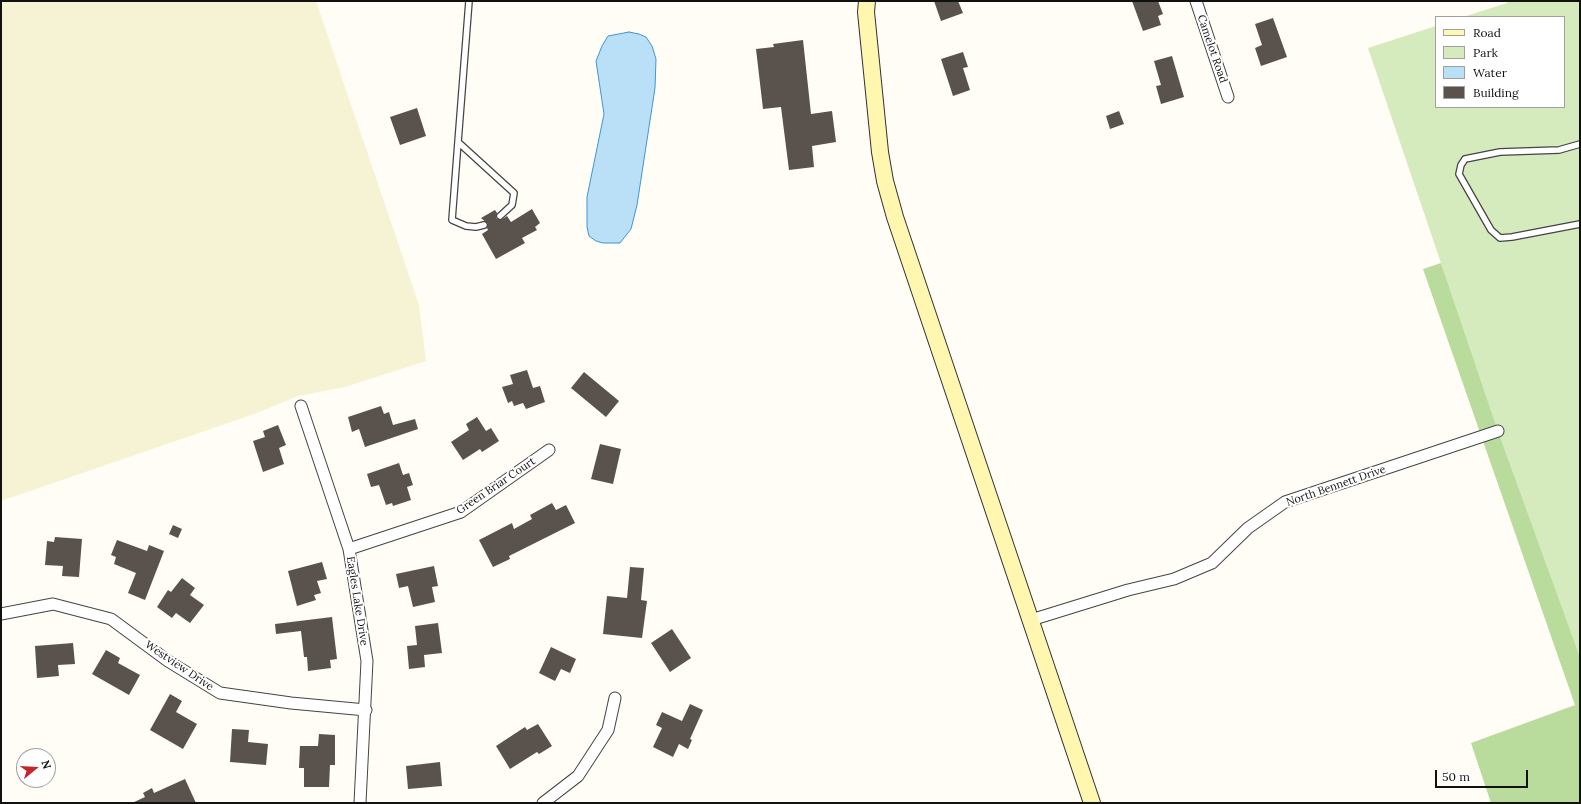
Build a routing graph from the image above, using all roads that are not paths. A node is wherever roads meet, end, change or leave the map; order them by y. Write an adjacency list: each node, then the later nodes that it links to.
1 (469, 1): 5 (lane)
2 (867, 1): 15 (main road)
3 (1196, 1): 4 (street, Camelot Road)
4 (1228, 97)
5 (458, 142): 7 (lane); 9 (lane)
6 (1580, 144): 8 (lane)
7 (500, 216)
8 (1580, 224)
9 (484, 225)
10 (301, 406): 13 (street, Eagles Lake Drive)
11 (1498, 431): 15 (street, North Bennett Drive)
12 (549, 450): 13 (street, Green Briar Court)
13 (349, 549): 17 (street, Eagles Lake Drive)
14 (1, 614): 17 (street, Westview Drive)
15 (1031, 620): 20 (main road)
16 (615, 698): 19 (street)
17 (366, 710): 18 (street, Eagles Lake Drive)
18 (360, 803)
19 (543, 803)
20 (1092, 803)

